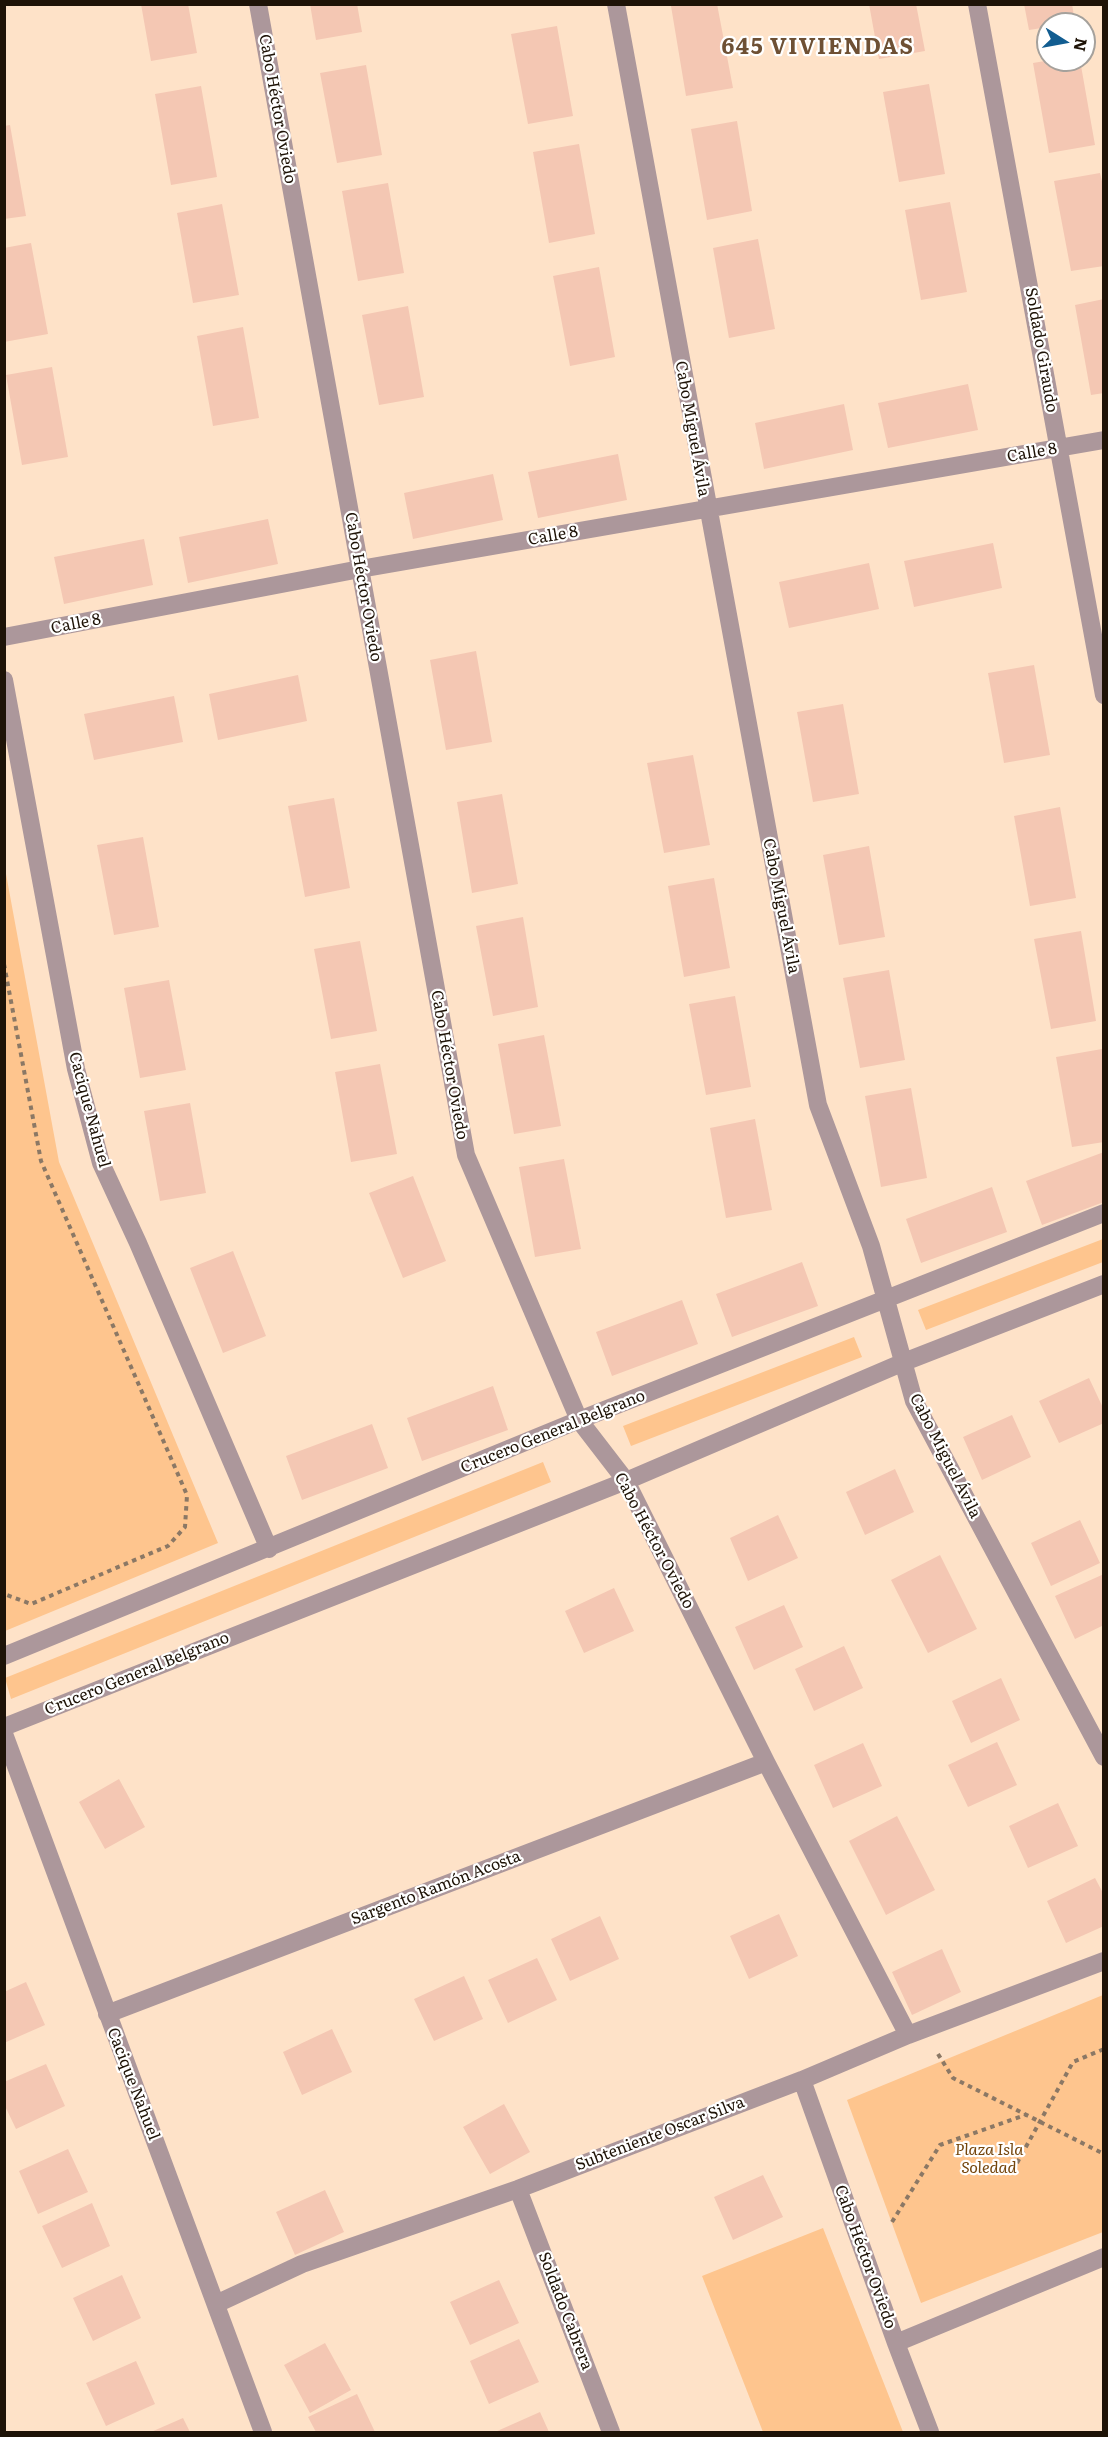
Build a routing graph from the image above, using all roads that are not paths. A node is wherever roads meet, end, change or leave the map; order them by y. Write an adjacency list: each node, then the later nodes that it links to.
1 (258, 4): 7 (street, Cabo Héctor Oviedo)
2 (616, 4): 6 (street, Cabo Miguel Ávila)
3 (977, 4): 5 (street, Soldado Giraudo)
4 (1104, 440): 5 (street, Calle 8)
5 (1059, 449): 6 (street, Calle 8); 10 (street, Soldado Giraudo)
6 (707, 509): 7 (street, Calle 8); 13 (street, Cabo Miguel Ávila)
7 (360, 570): 8 (street, Calle 8); 15 (street, Cabo Héctor Oviedo)
8 (4, 637)
9 (4, 680): 17 (street, Cacique Nahuel)
10 (1104, 695)
11 (1104, 1213): 13 (street, Crucero General Belgrano)
12 (1104, 1284): 14 (street, Crucero General Belgrano)
13 (888, 1300): 14 (street, Cabo Miguel Ávila); 15 (street, Crucero General Belgrano)
14 (904, 1362): 16 (street, Crucero General Belgrano); 21 (street, Cabo Miguel Ávila)
15 (579, 1420): 16 (street, Cabo Héctor Oviedo); 17 (street, Crucero General Belgrano)
16 (626, 1481): 19 (street, Crucero General Belgrano); 22 (street, Cabo Héctor Oviedo)
17 (269, 1549): 18 (street, Crucero General Belgrano)
18 (4, 1656)
19 (4, 1727)
20 (4, 1734): 24 (street, Cacique Nahuel)
21 (1104, 1757)
22 (766, 1762): 24 (street, Sargento Ramón Acosta); 25 (street, Cabo Héctor Oviedo)
23 (1104, 1960): 25 (street, Subteniente Oscar Silva)
24 (106, 2014): 29 (street, Cacique Nahuel)
25 (908, 2035): 26 (street, Subteniente Oscar Silva)
26 (802, 2080): 27 (street, Subteniente Oscar Silva); 30 (street, Cabo Héctor Oviedo)
27 (518, 2189): 29 (street, Subteniente Oscar Silva); 32 (street, Soldado Cabrera)
28 (1104, 2257): 30 (street)
29 (216, 2304): 31 (street, Cacique Nahuel)
30 (896, 2343): 33 (street, Cabo Héctor Oviedo)
31 (263, 2433)
32 (611, 2433)
33 (930, 2433)

